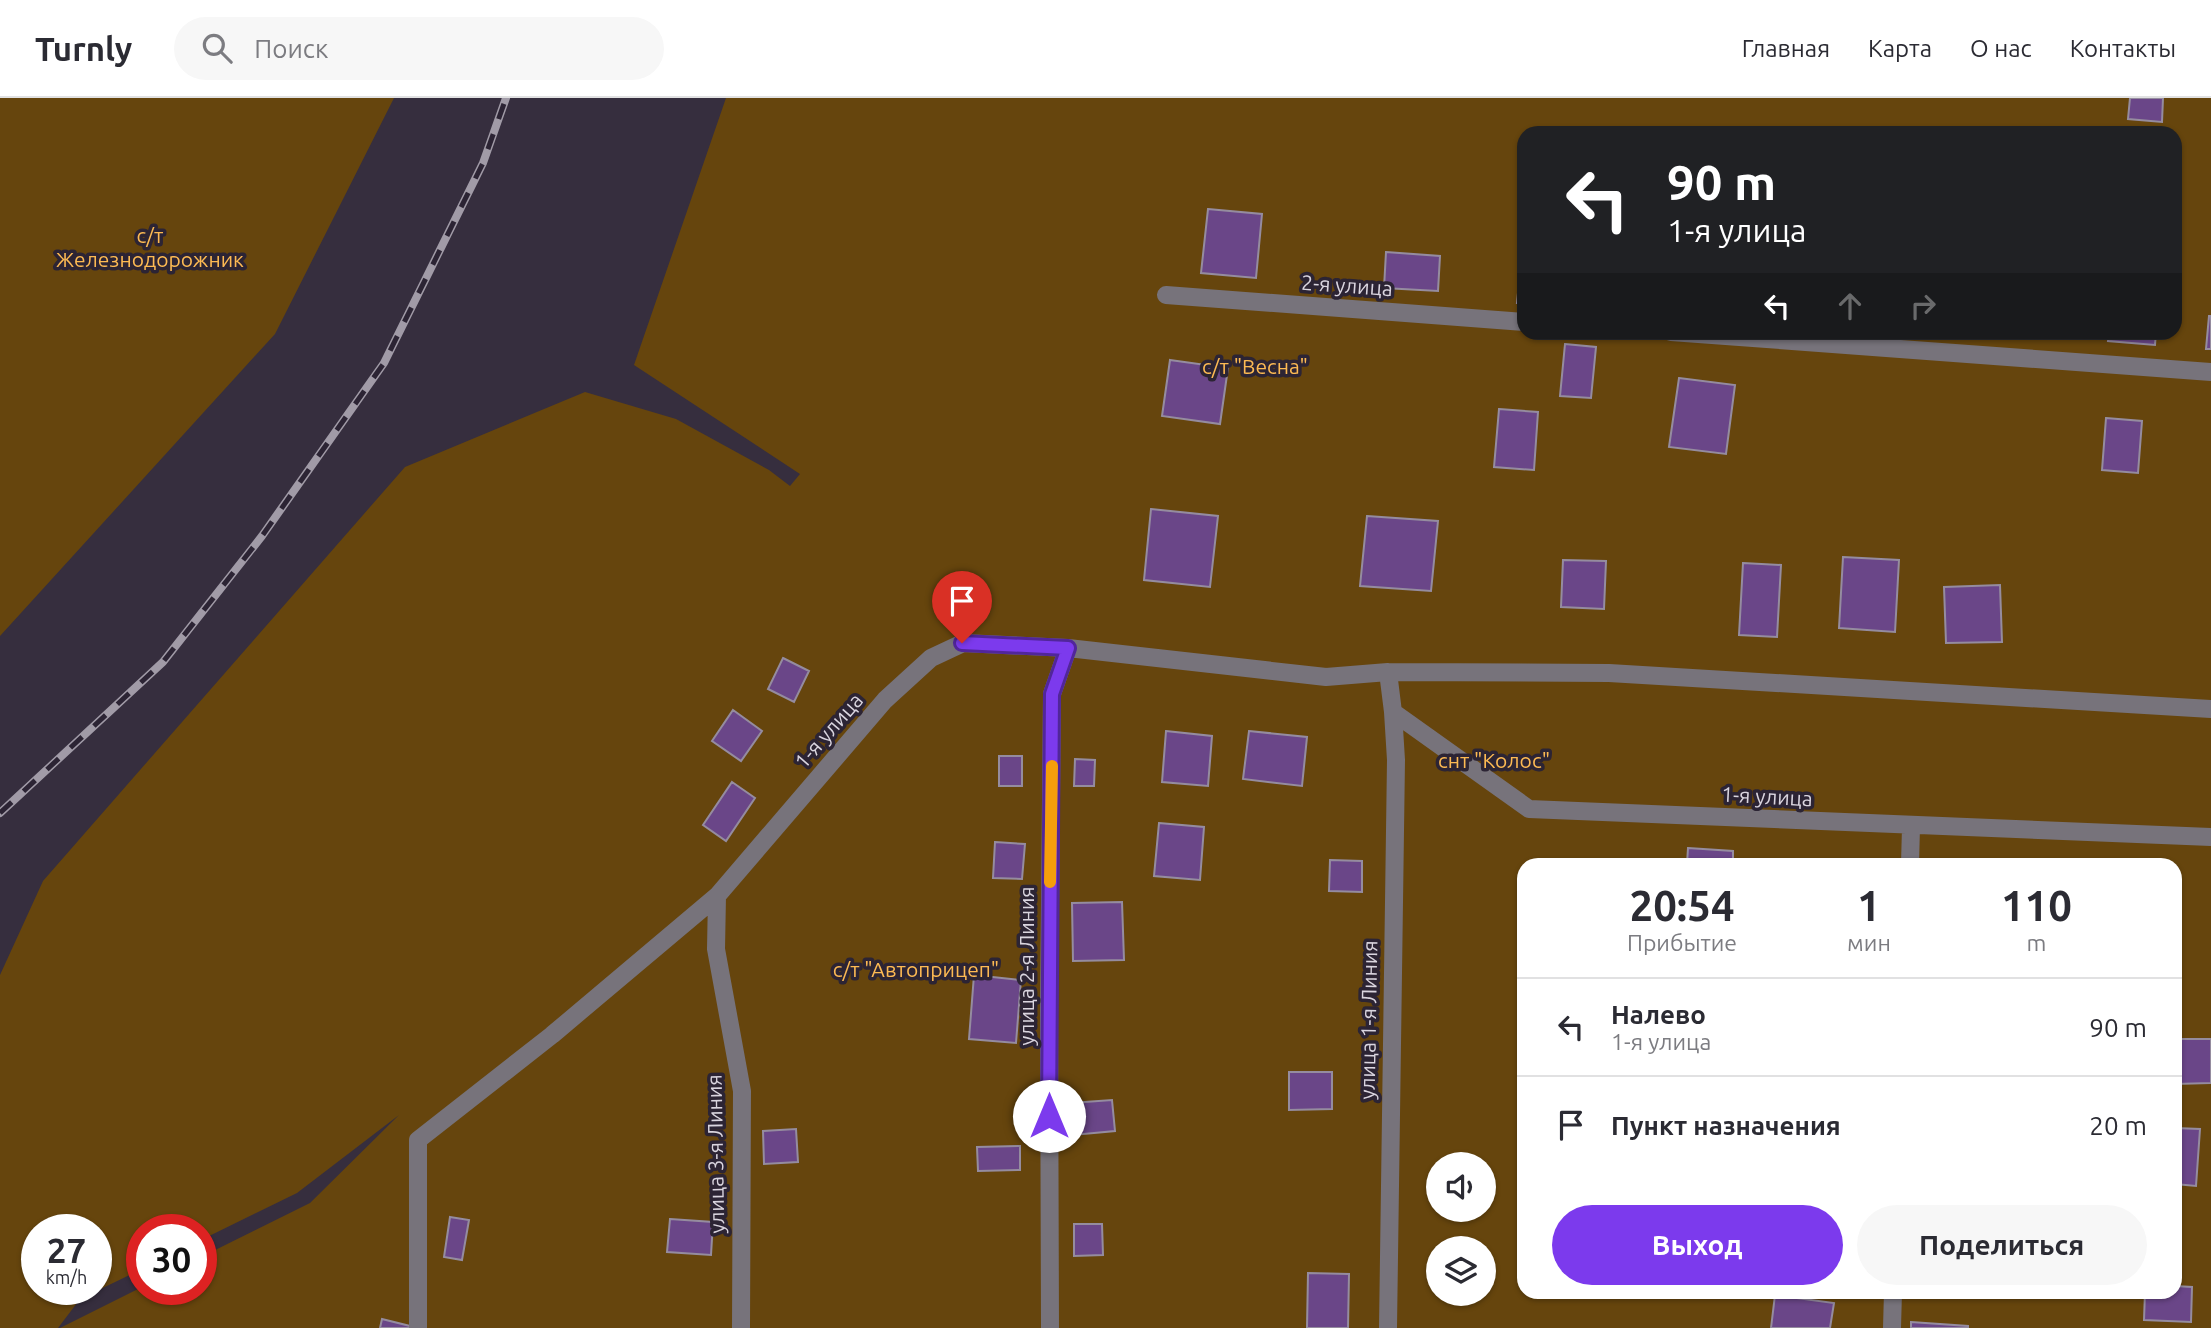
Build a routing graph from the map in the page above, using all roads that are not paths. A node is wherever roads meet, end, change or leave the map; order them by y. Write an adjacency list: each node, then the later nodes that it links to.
1 (1166, 295): 2 (street, 2-я улица)
2 (1517, 321)
3 (1779, 340): 4 (street)
4 (2211, 372)
5 (1068, 648): 6 (street, 1-я улица); 12 (street, 1-я улица); 16 (street, улица 2-я Линия)
6 (1388, 672): 7 (street, 1-я улица); 8 (street)
7 (2211, 709)
8 (1393, 712): 9 (street, 1-я улица); 17 (street, улица 1-я Линия)
9 (1911, 827): 10 (street, 1-я улица); 11 (street)
10 (2211, 837)
11 (1910, 858)
12 (717, 896): 14 (street, 1-я улица); 15 (street, улица 3-я Линия)
13 (1893, 1299): 18 (street)
14 (418, 1328)
15 (741, 1328)
16 (1050, 1328)
17 (1388, 1328)
18 (1892, 1328)

